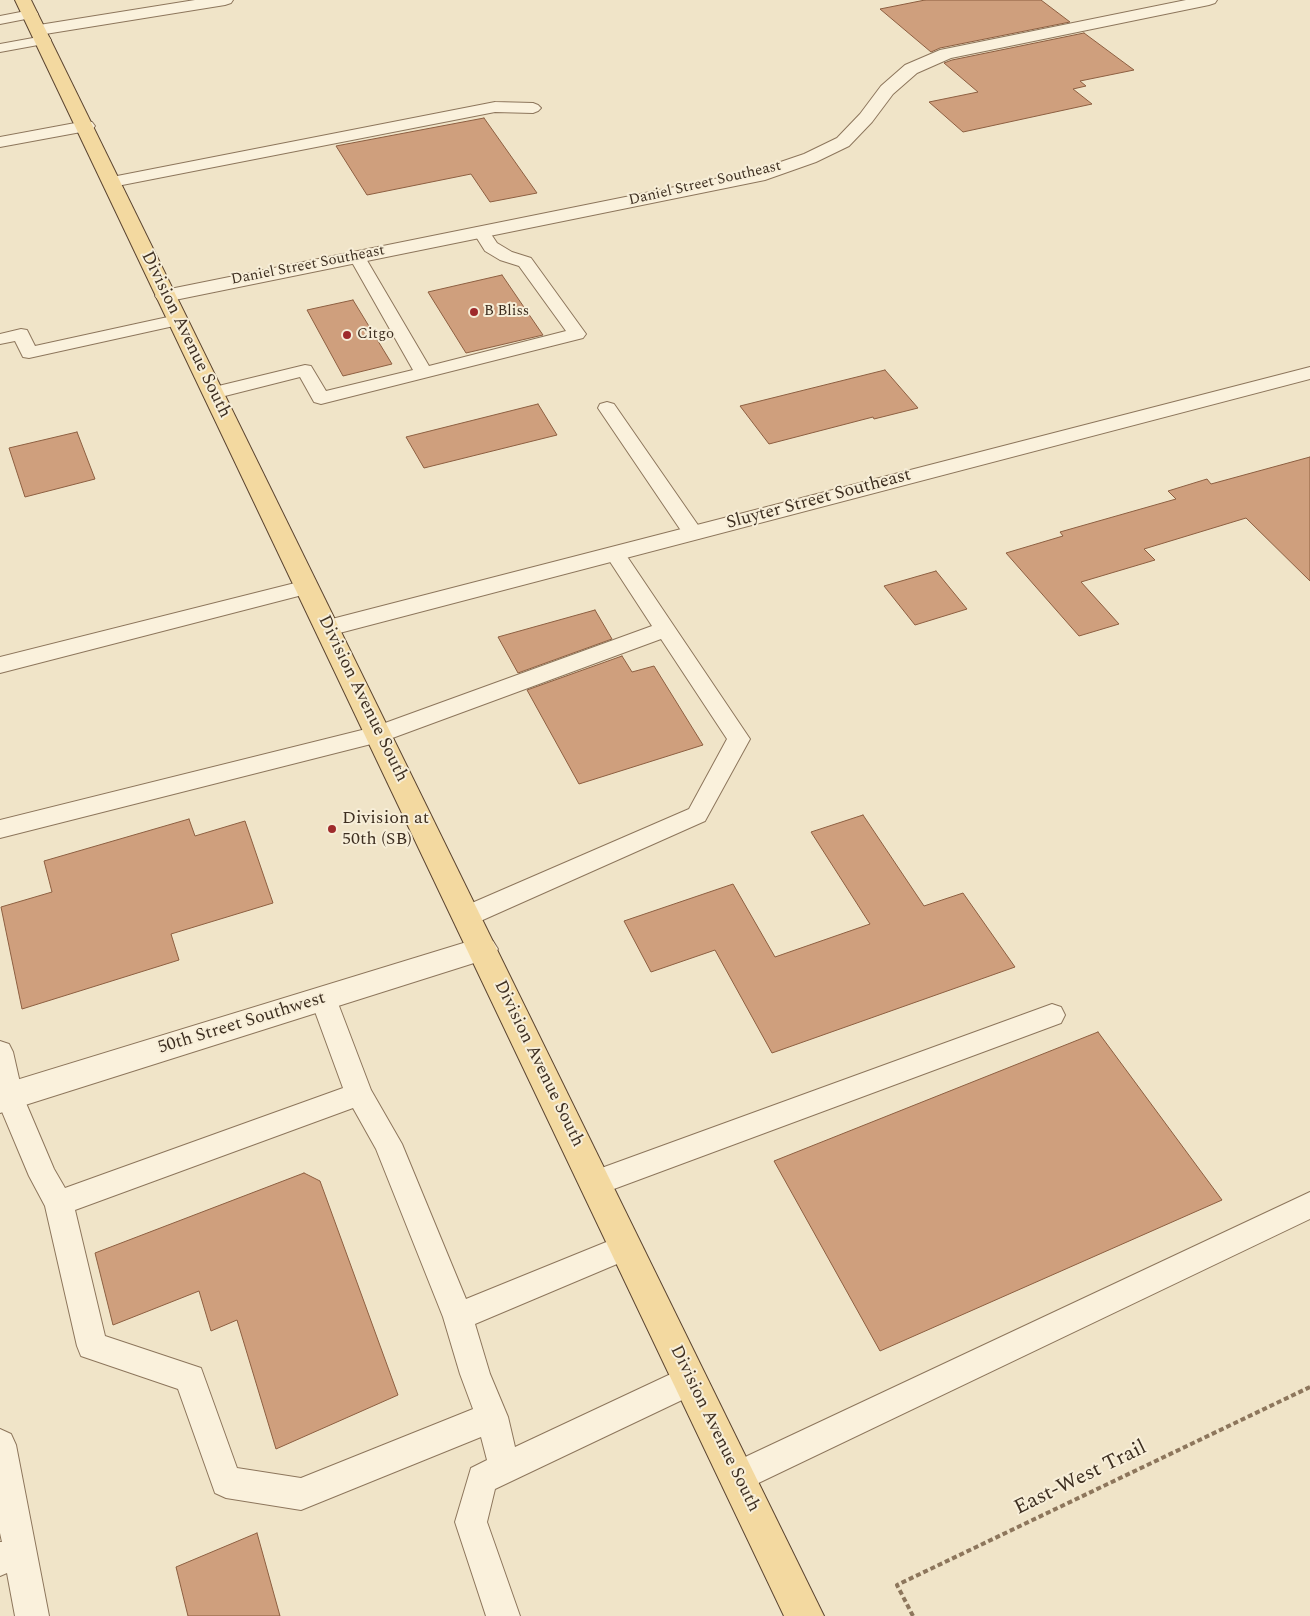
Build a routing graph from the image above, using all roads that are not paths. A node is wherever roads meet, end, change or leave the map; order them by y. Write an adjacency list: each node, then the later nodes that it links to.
1 (225, 0): 4 (street)
2 (1209, 0): 10 (street, Daniel Street Southeast)
3 (0, 20): 4 (lane)
4 (34, 21): 5 (lane); 7 (main road, Division Avenue South)
5 (0, 48)
6 (533, 108): 9 (lane)
7 (86, 126): 8 (street); 9 (main road, Division Avenue South)
8 (0, 142)
9 (112, 182): 12 (main road, Division Avenue South)
10 (480, 232): 11 (street, Daniel Street Southeast); 16 (lane)
11 (357, 257): 12 (street, Daniel Street Southeast); 16 (lane)
12 (165, 296): 13 (main road, Division Avenue South)
13 (177, 320): 14 (lane); 17 (main road, Division Avenue South)
14 (0, 339)
15 (1310, 372): 19 (street, Sluyter Street Southeast)
16 (424, 373): 17 (lane)
17 (213, 393): 21 (main road, Division Avenue South)
18 (607, 408): 19 (lane)
19 (693, 533): 20 (street, Sluyter Street Southeast)
20 (615, 554): 22 (street, Sluyter Street Southeast); 23 (lane)
21 (308, 587): 22 (main road, Division Avenue South); 24 (lane)
22 (328, 628): 25 (main road, Division Avenue South)
23 (665, 628): 25 (lane); 27 (lane)
24 (0, 665)
25 (379, 734): 26 (lane); 27 (main road, Division Avenue South)
26 (0, 828)
27 (467, 916): 28 (main road, Division Avenue South)
28 (483, 949): 29 (street, 50th Street Southwest); 34 (main road, Division Avenue South)
29 (323, 998): 32 (lane); 33 (street, 50th Street Southwest)
30 (1052, 1014): 34 (lane)
31 (0, 1052): 33 (lane)
32 (359, 1094): 35 (lane); 38 (lane)
33 (5, 1097): 35 (lane)
34 (595, 1183): 37 (main road, Division Avenue South)
35 (59, 1203): 40 (lane)
36 (1310, 1205): 43 (lane)
37 (626, 1246): 38 (lane); 39 (main road, Division Avenue South)
38 (458, 1317): 40 (lane)
39 (690, 1380): 42 (lane); 43 (main road, Division Avenue South)
40 (492, 1417): 42 (lane)
41 (0, 1446): 44 (lane)
42 (504, 1468): 46 (lane)
43 (737, 1477): 47 (main road, Division Avenue South)
44 (10, 1556): 45 (lane)
45 (32, 1616)
46 (503, 1616)
47 (804, 1616)

